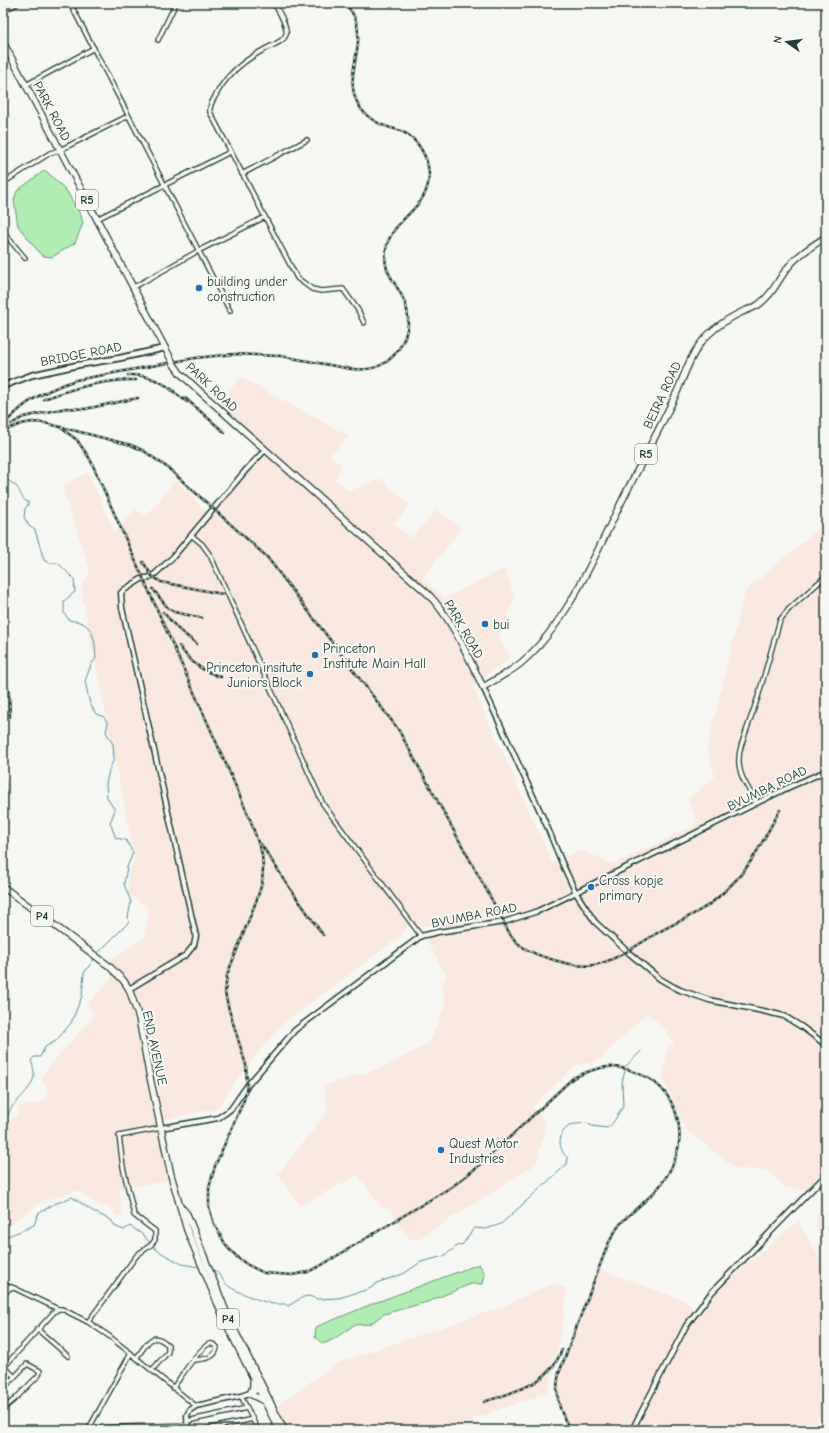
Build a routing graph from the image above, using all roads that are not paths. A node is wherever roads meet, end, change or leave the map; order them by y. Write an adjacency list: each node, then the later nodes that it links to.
1 (18, 3): 5 (street)
2 (70, 3): 8 (street)
3 (176, 3): 6 (street)
4 (274, 3): 13 (street)
5 (3, 10)
6 (158, 40)
7 (3, 42): 9 (highway, PARK ROAD / R5)
8 (94, 48): 9 (street); 10 (street)
9 (26, 85): 12 (highway, PARK ROAD / R5)
10 (128, 116): 12 (street); 16 (street)
11 (307, 140): 14 (street)
12 (60, 150): 15 (street); 18 (highway, PARK ROAD / R5)
13 (230, 152): 14 (street); 16 (street)
14 (242, 174): 17 (street)
15 (3, 183)
16 (163, 184): 18 (street); 21 (street)
17 (265, 217): 21 (street); 25 (street)
18 (97, 219): 23 (highway, PARK ROAD / R5)
19 (3, 232): 22 (street)
20 (826, 237): 31 (highway, BEIRA ROAD / R5)
21 (198, 251): 23 (street); 24 (street)
22 (25, 258)
23 (134, 287): 26 (highway, PARK ROAD / R5)
24 (230, 311)
25 (364, 323)
26 (165, 348): 27 (main road, BRIDGE ROAD); 28 (highway, PARK ROAD / R5)
27 (3, 386)
28 (265, 450): 29 (street); 31 (highway, PARK ROAD / R5)
29 (191, 535): 37 (street); 39 (street)
30 (826, 576): 33 (street)
31 (483, 687): 36 (street)
32 (826, 771): 33 (street, BVUMBA ROAD)
33 (757, 803): 36 (street, BVUMBA ROAD)
34 (3, 887): 38 (highway, END AVENUE / P4)
35 (3, 892): 38 (highway, END AVENUE / P4)
36 (576, 892): 37 (street, BVUMBA ROAD); 40 (street)
37 (421, 936): 41 (street, BVUMBA ROAD)
38 (81, 946): 39 (highway, END AVENUE / P4)
39 (129, 990): 41 (highway, END AVENUE / P4)
40 (826, 1047)
41 (161, 1128): 43 (highway, END AVENUE / P4); 48 (street, BVUMBA ROAD)
42 (826, 1175): 77 (street)
43 (180, 1205): 57 (highway, P4); 60 (highway, P4)
44 (3, 1285): 45 (street)
45 (11, 1287): 46 (street); 47 (street)
46 (3, 1295)
47 (58, 1309): 48 (street); 49 (street)
48 (88, 1322): 50 (street)
49 (37, 1329): 51 (street); 54 (street)
50 (131, 1353): 52 (street); 69 (street)
51 (68, 1356)
52 (137, 1357): 55 (street); 55 (street)
53 (194, 1360): 53 (street); 58 (street)
54 (4, 1367): 56 (street)
55 (152, 1370): 58 (street)
56 (14, 1376): 59 (street); 66 (street)
57 (254, 1380): 60 (highway, P4); 61 (highway)
58 (173, 1388): 64 (street)
59 (3, 1389)
60 (260, 1389): 61 (street); 63 (highway, P4); 76 (highway, P4)
61 (250, 1394): 62 (street); 63 (highway)
62 (241, 1396): 64 (street); 65 (street)
63 (264, 1401): 75 (highway, P4)
64 (196, 1406): 68 (street)
65 (247, 1408): 67 (street); 68 (street)
66 (3, 1409)
67 (253, 1419): 73 (street); 74 (street)
68 (188, 1425): 71 (street)
69 (89, 1428): 70 (street)
70 (95, 1428): 71 (street); 72 (street)
71 (181, 1428)
72 (99, 1430)
73 (202, 1430)
74 (258, 1430)
75 (279, 1430)
76 (284, 1430)
77 (632, 1430)

